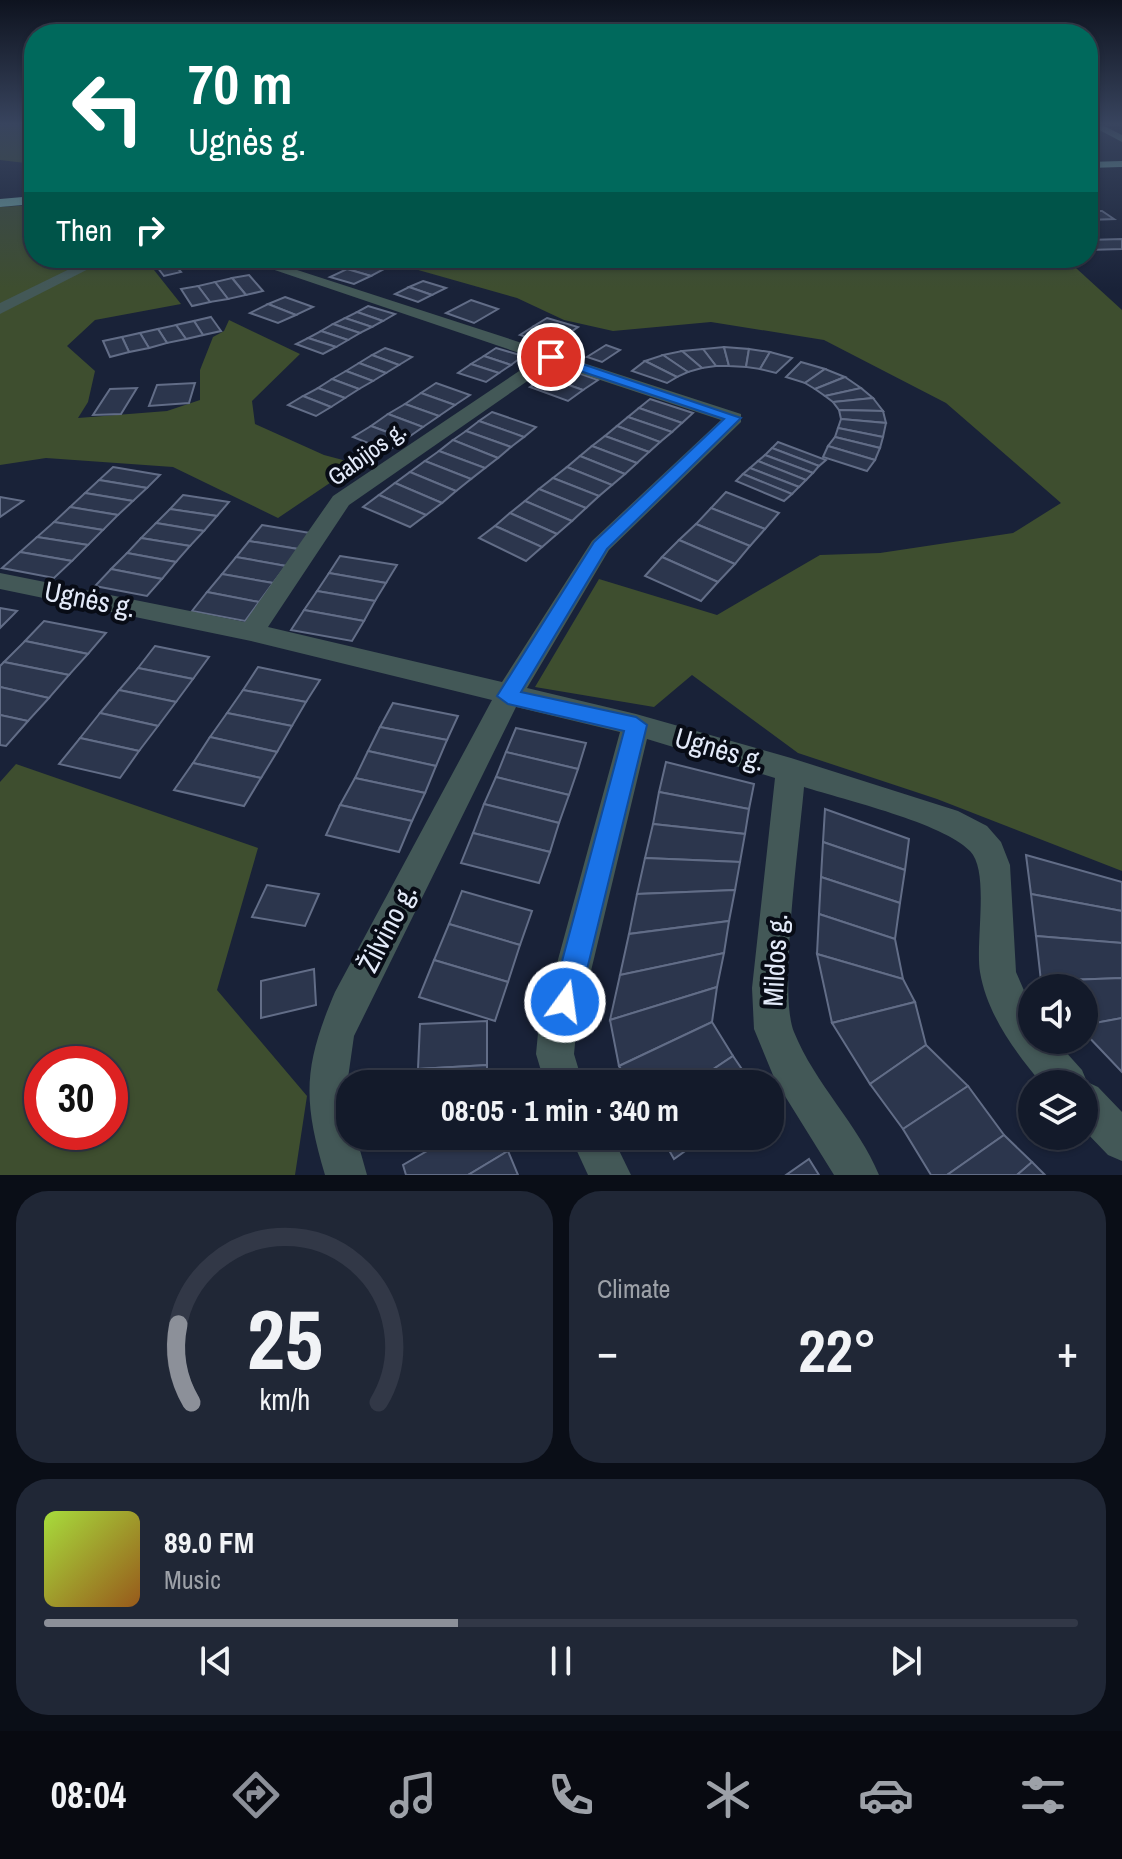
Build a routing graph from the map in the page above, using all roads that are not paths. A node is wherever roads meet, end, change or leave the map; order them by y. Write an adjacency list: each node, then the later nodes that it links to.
1 (24, 194): 2 (highway)
2 (0, 196)
3 (24, 201): 4 (highway)
4 (0, 203)
5 (83, 268): 7 (street)
6 (277, 268): 8 (street)
7 (0, 309)
8 (551, 357): 10 (street, Gabijos g.); 11 (street, Žilvino g.)
9 (0, 581): 10 (street, Ugnės g.)
10 (251, 632): 11 (street, Ugnės g.)
11 (508, 696): 12 (street, Ugnės g.); 19 (street, Žilvino g.)
12 (636, 725): 13 (street, Ugnės g.); 14 (street)
13 (791, 770): 15 (street, Ugnės g.); 21 (street, Mildos g.)
14 (560, 1070)
15 (1055, 1070)
16 (1098, 1116): 17 (street)
17 (1122, 1141)
18 (597, 1150): 20 (street)
19 (346, 1175)
20 (610, 1175)
21 (858, 1175)

